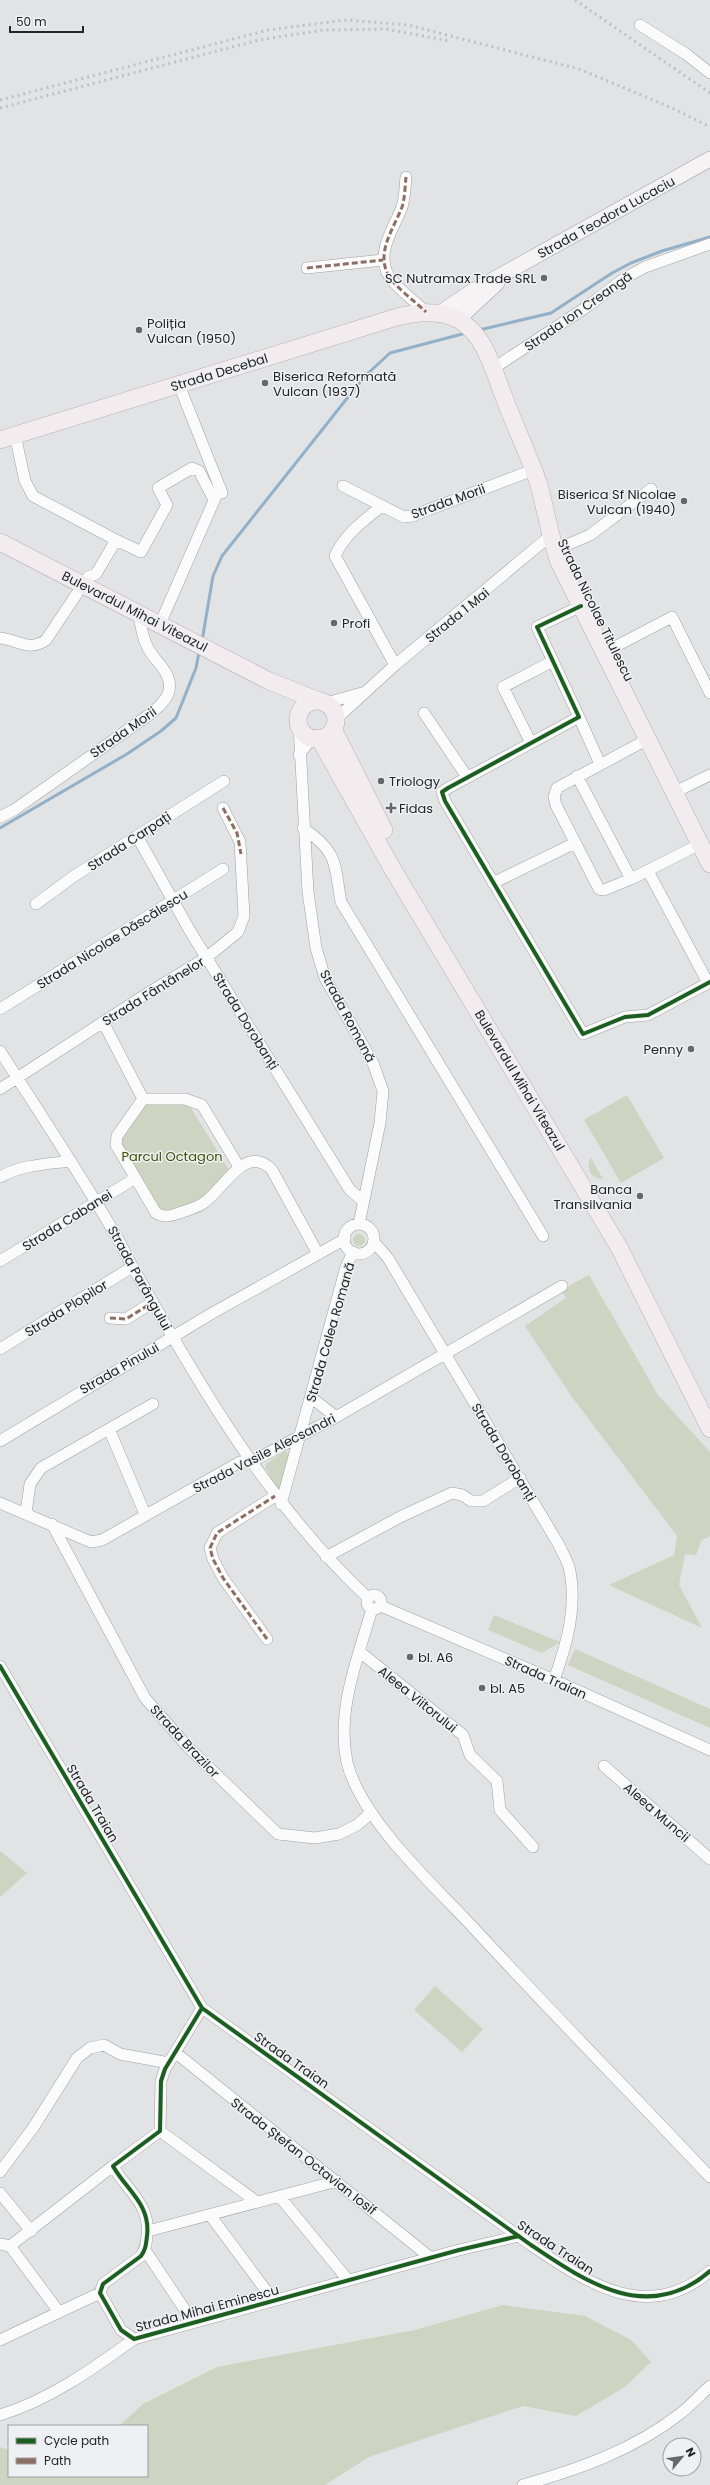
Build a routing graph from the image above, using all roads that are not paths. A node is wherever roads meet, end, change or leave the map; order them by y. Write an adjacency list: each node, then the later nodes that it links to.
1 (640, 25): 2 (street)
2 (710, 73)
3 (710, 159): 8 (main road, Strada Teodora Lucaciu)
4 (406, 177): 6 (street)
5 (710, 244): 11 (street, Strada Ion Creangă)
6 (383, 260): 7 (street); 9 (street)
7 (307, 268)
8 (502, 276): 9 (main road, Strada Teodora Lucaciu); 10 (main road, Strada Teodora Lucaciu)
9 (433, 313): 10 (main road); 12 (main road, Strada Decebal)
10 (468, 328): 11 (main road, Strada Nicolae Titulescu)
11 (494, 368): 14 (main road, Strada Nicolae Titulescu)
12 (179, 385): 13 (main road, Strada Decebal); 17 (street)
13 (7, 438): 19 (street)
14 (533, 470): 18 (street, Strada Morii); 21 (main road, Strada Nicolae Titulescu)
15 (343, 486): 18 (street, Strada Morii)
16 (651, 489): 21 (street, Strada 1 Mai)
17 (219, 493): 19 (street); 25 (street)
18 (382, 506): 29 (street)
19 (116, 540): 22 (street)
20 (0, 542): 22 (main road, Bulevardul Mihai Viteazul)
21 (552, 543): 23 (main road, Strada Nicolae Titulescu); 29 (street, Strada 1 Mai)
22 (83, 585): 24 (main road, Bulevardul Mihai Viteazul); 26 (street)
23 (581, 606): 27 (main road, Strada Nicolae Titulescu); 28 (street)
24 (138, 613): 25 (main road, Bulevardul Mihai Viteazul); 49 (street, Strada Morii)
25 (160, 624): 30 (main road, Bulevardul Mihai Viteazul)
26 (0, 638)
27 (605, 652): 32 (street); 39 (main road, Strada Nicolae Titulescu)
28 (553, 661): 35 (street); 40 (street)
29 (395, 665): 31 (street, Strada 1 Mai)
30 (269, 681): 33 (main road, Bulevardul Mihai Viteazul); 36 (main road, Bulevardul Mihai Viteazul)
31 (364, 692): 33 (street, Strada 1 Mai); 37 (street, Strada 1 Mai)
32 (710, 693)
33 (322, 702): 36 (main road); 37 (main road)
34 (424, 714): 45 (street)
35 (579, 717): 40 (street); 42 (street)
36 (299, 722): 38 (main road); 41 (street, Strada Romană)
37 (335, 724): 38 (main road); 91 (main road, Bulevardul Mihai Viteazul)
38 (315, 738): 41 (street); 94 (main road, Bulevardul Mihai Viteazul)
39 (648, 739): 42 (street); 47 (main road, Strada Nicolae Titulescu)
40 (531, 743): 45 (street)
41 (299, 754): 50 (street, Strada Romană)
42 (600, 764): 44 (street)
43 (710, 775): 47 (street)
44 (577, 776): 52 (street); 57 (street)
45 (467, 777): 58 (street)
46 (224, 780): 51 (street, Strada Carpați)
47 (675, 792): 53 (main road, Strada Nicolae Titulescu)
48 (223, 808): 61 (street, Strada Fântânelor)
49 (0, 817)
50 (303, 828): 73 (street, Strada Romană); 76 (street)
51 (137, 836): 59 (street, Strada Dorobanți); 60 (street, Strada Carpați)
52 (575, 843): 57 (street); 58 (street)
53 (700, 844): 54 (main road, Strada Nicolae Titulescu); 56 (street)
54 (710, 864)
55 (223, 869): 59 (street, Strada Nicolae Dăscălescu)
56 (648, 871): 57 (street); 62 (street)
57 (631, 880)
58 (493, 883): 62 (street)
59 (173, 900): 61 (street, Strada Dorobanți); 63 (street, Strada Nicolae Dăscălescu)
60 (36, 904)
61 (206, 958): 64 (street, Strada Fântânelor); 73 (street, Strada Dorobanți)
62 (709, 982)
63 (0, 1009)
64 (103, 1022): 66 (street, Strada Fântânelor); 68 (street)
65 (0, 1051): 66 (street, Strada Parângului)
66 (17, 1078): 67 (street, Strada Fântânelor); 69 (street, Strada Parângului)
67 (0, 1089)
68 (143, 1099): 70 (street); 72 (street)
69 (71, 1161): 71 (street); 74 (street, Strada Parângului)
70 (239, 1167): 72 (street); 80 (street)
71 (0, 1177)
72 (134, 1179): 74 (street, Strada Cabanei)
73 (363, 1200): 75 (street, Strada Romană)
74 (96, 1202): 81 (street, Strada Cabanei); 82 (street, Strada Parângului)
75 (359, 1224): 77 (street); 78 (street)
76 (542, 1236)
77 (344, 1239): 79 (street); 80 (street, Strada Pinului)
78 (374, 1242): 79 (street); 88 (street, Strada Dorobanți)
79 (353, 1252): 89 (street, Strada Calea Romană)
80 (318, 1254): 86 (street, Strada Pinului)
81 (0, 1261)
82 (132, 1267): 84 (street, Strada Parângului); 87 (street, Strada Plopilor)
83 (562, 1286): 88 (street, Strada Vasile Alecsandri)
84 (153, 1302): 85 (street); 86 (street, Strada Parângului)
85 (110, 1318)
86 (173, 1337): 96 (street, Strada Pinului); 97 (street, Strada Parângului)
87 (0, 1349)
88 (446, 1354): 92 (street, Strada Vasile Alecsandri); 98 (street, Strada Dorobanți)
89 (312, 1398): 92 (street); 95 (street, Strada Calea Romană)
90 (153, 1404): 93 (street)
91 (710, 1404)
92 (336, 1417): 95 (street, Strada Vasile Alecsandri)
93 (109, 1429): 101 (street); 102 (street)
94 (710, 1429)
95 (300, 1436): 97 (street, Strada Vasile Alecsandri); 99 (street, Strada Calea Romană)
96 (0, 1441)
97 (251, 1462): 99 (street, Strada Parângului); 102 (street, Strada Vasile Alecsandri)
98 (520, 1478): 104 (street); 109 (street, Strada Dorobanți)
99 (278, 1500): 104 (street); 106 (street)
100 (0, 1503): 101 (street, Strada Vasile Alecsandri)
101 (26, 1512): 103 (street, Strada Vasile Alecsandri)
102 (146, 1514): 103 (street, Strada Vasile Alecsandri)
103 (52, 1524): 112 (street, Strada Brazilor)
104 (326, 1557): 105 (street)
105 (376, 1607): 107 (street); 109 (street, Strada Traian)
106 (267, 1639)
107 (360, 1652): 112 (street); 113 (street, Aleea Viitorului)
108 (0, 1666): 115 (street, Strada Traian)
109 (554, 1680): 110 (street, Strada Traian)
110 (710, 1750)
111 (604, 1766): 114 (street, Aleea Muncii)
112 (371, 1813): 121 (street)
113 (533, 1847)
114 (710, 1859)
115 (202, 2008): 116 (street); 129 (street, Strada Traian)
116 (176, 2053): 117 (street); 122 (street, Strada Ștefan Octavian Iosif)
117 (169, 2063): 118 (street); 120 (street)
118 (160, 2131): 119 (street); 125 (street)
119 (113, 2166): 127 (street); 128 (street)
120 (0, 2172)
121 (710, 2177)
122 (337, 2181): 124 (street); 132 (street, Strada Ștefan Octavian Iosif)
123 (0, 2192): 127 (street)
124 (280, 2197): 125 (street); 134 (street)
125 (257, 2202): 126 (street)
126 (210, 2215): 128 (street); 136 (street)
127 (31, 2231): 130 (street)
128 (148, 2232): 131 (street)
129 (519, 2236): 132 (street, Strada Mihai Eminescu); 133 (street, Strada Traian)
130 (5, 2245): 137 (street)
131 (145, 2250): 135 (street); 138 (street)
132 (431, 2258): 134 (street, Strada Mihai Eminescu)
133 (710, 2271)
134 (348, 2280): 136 (street, Strada Mihai Eminescu)
135 (100, 2293): 137 (street); 139 (street, Strada Mihai Eminescu)
136 (273, 2300): 138 (street, Strada Mihai Eminescu)
137 (59, 2312): 140 (street)
138 (193, 2322): 139 (street, Strada Mihai Eminescu)
139 (134, 2339): 142 (street)
140 (0, 2340)
141 (710, 2386): 143 (street)
142 (0, 2415)
143 (523, 2485)

